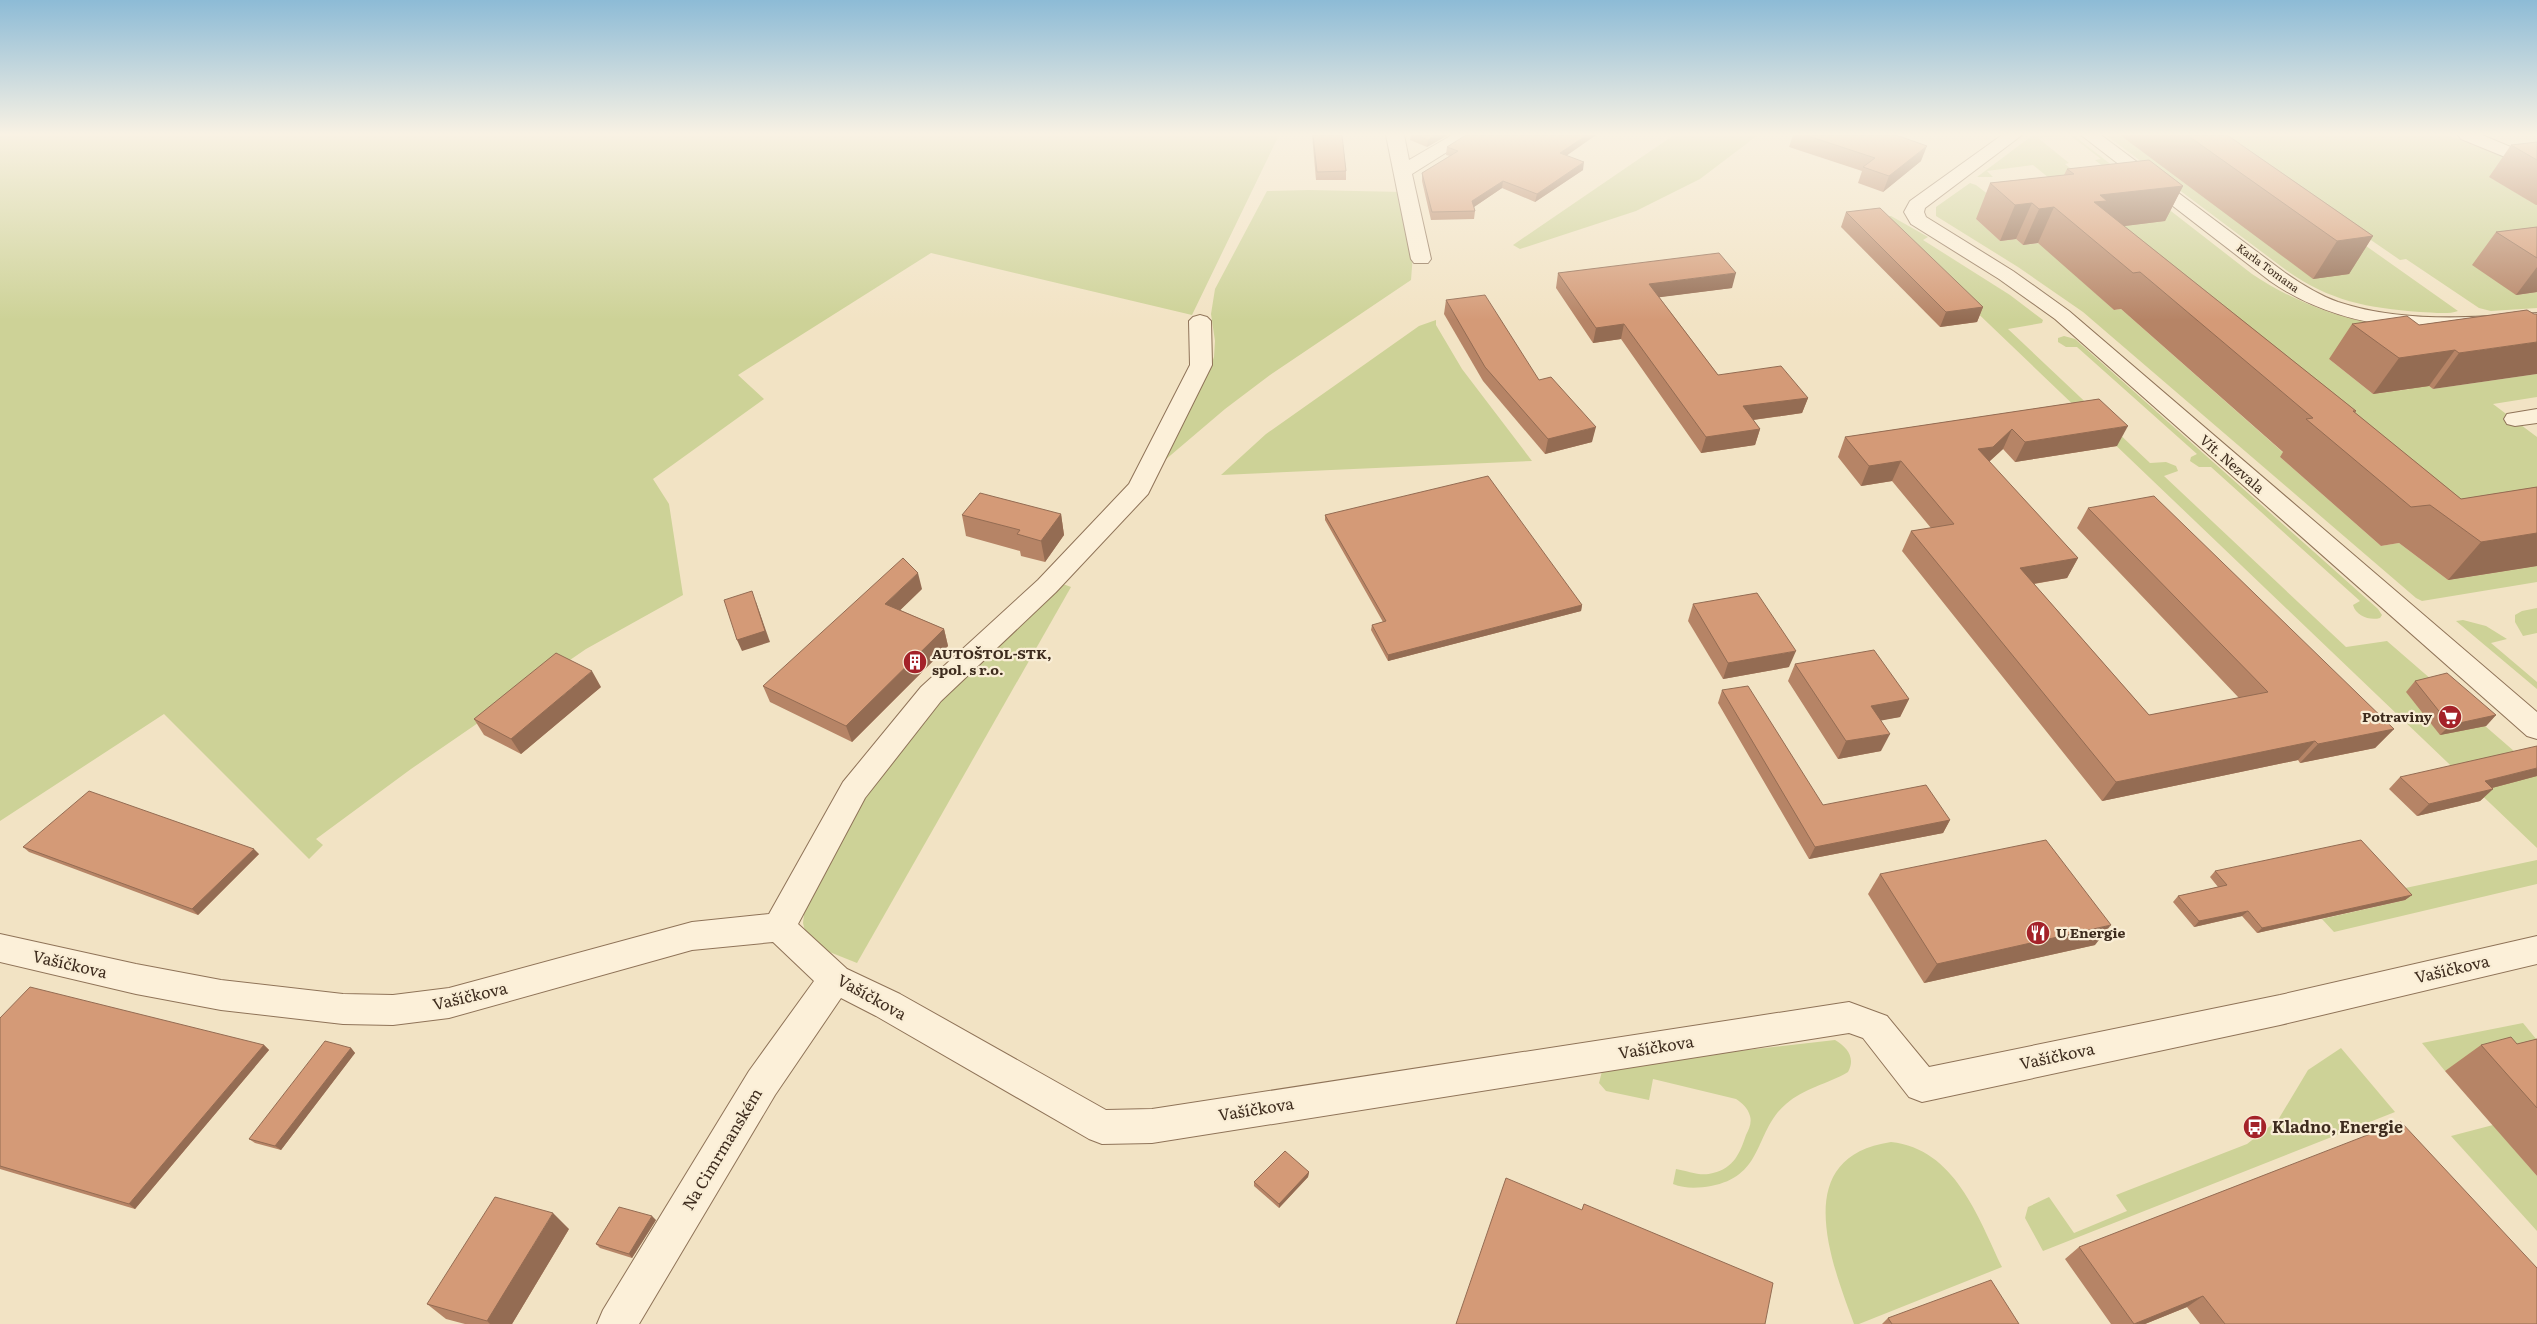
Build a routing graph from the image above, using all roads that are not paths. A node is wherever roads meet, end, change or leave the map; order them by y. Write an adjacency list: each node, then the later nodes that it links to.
1 (1408, 197): 4 (street)
2 (1926, 197): 7 (street, Vít. Nezvala)
3 (2172, 197): 5 (street, Karla Tomana)
4 (1422, 259)
5 (2537, 319)
6 (1200, 321): 8 (street)
7 (2537, 728)
8 (780, 927): 9 (street, Vašíčkova); 11 (street, Vašíčkova)
9 (0, 948)
10 (2537, 950): 11 (street, Vašíčkova)
11 (835, 978): 12 (street, Na Cimrmanském)
12 (617, 1324)

